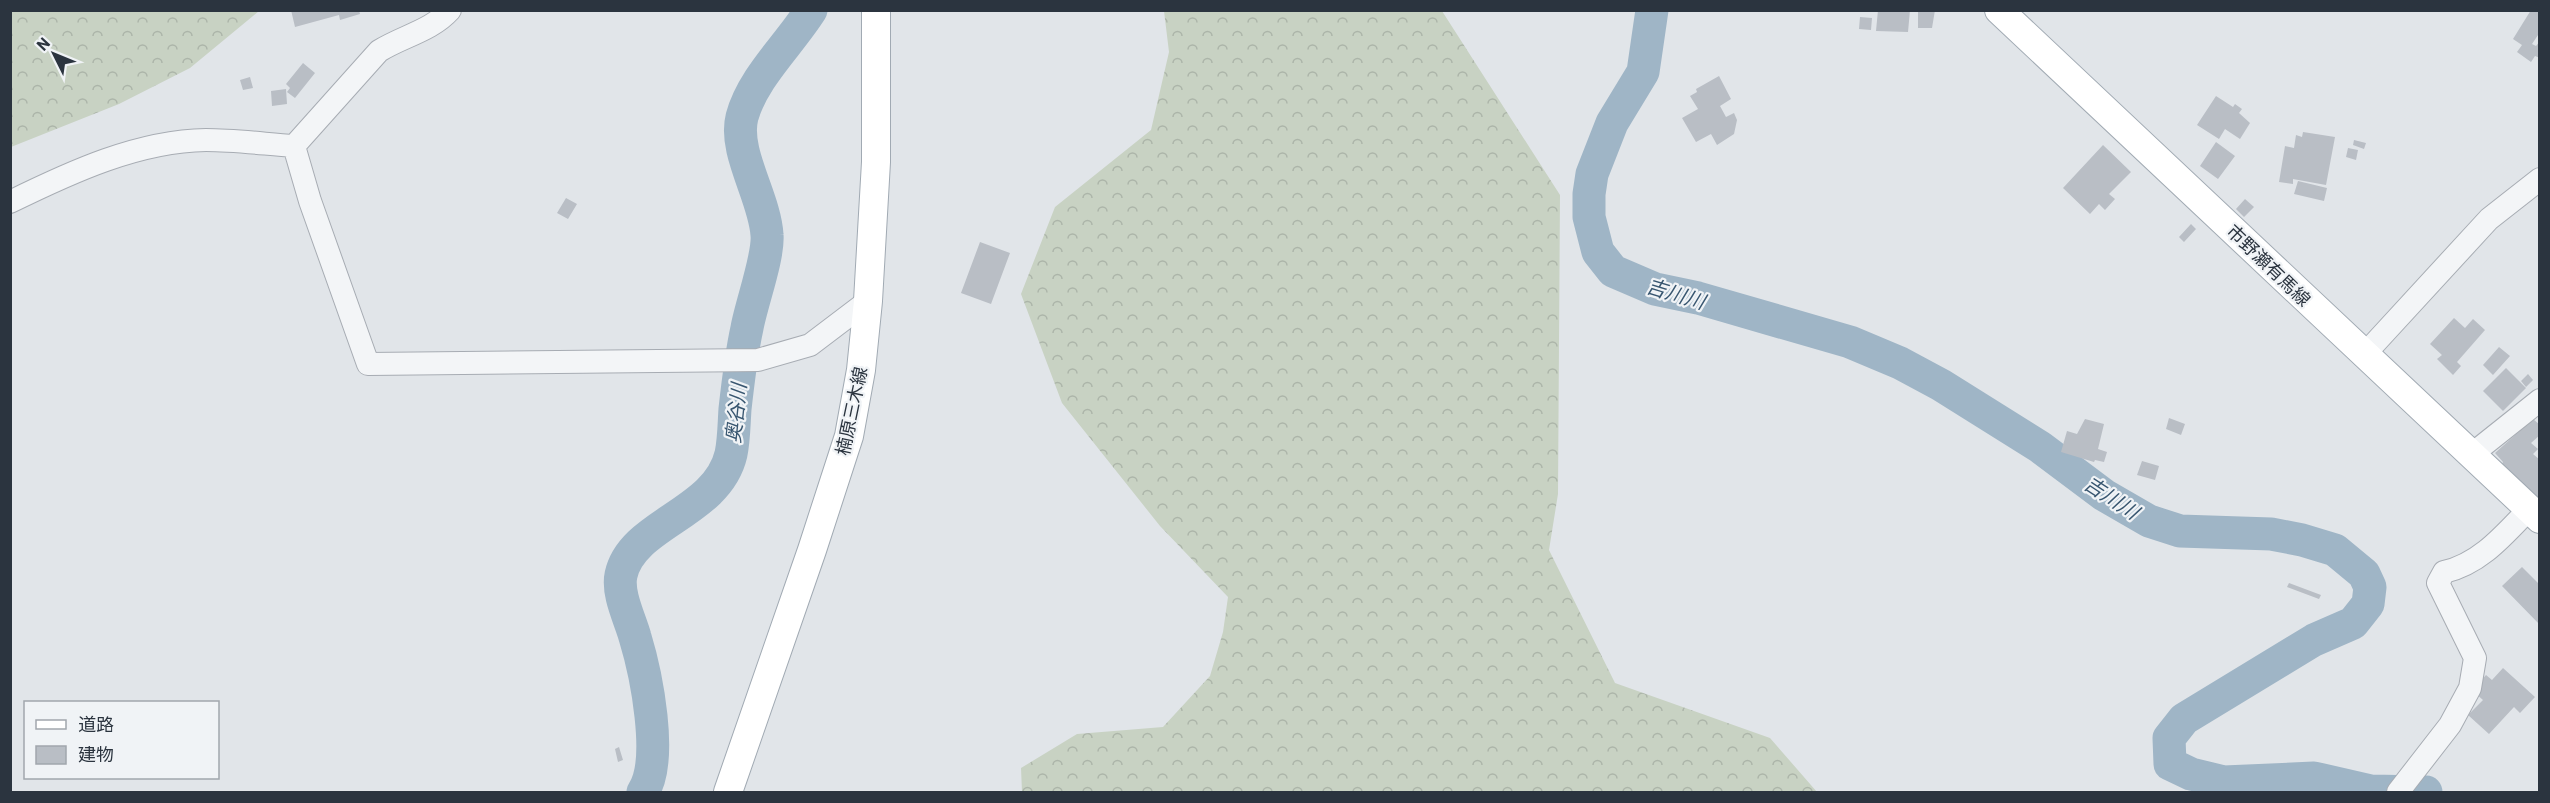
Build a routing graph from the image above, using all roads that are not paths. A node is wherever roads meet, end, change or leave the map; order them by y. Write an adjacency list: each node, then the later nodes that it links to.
1 (450, 10): 4 (street)
2 (876, 10): 7 (main road, 楠原三木線)
3 (1999, 10): 8 (main road, 市野瀬有馬線)
4 (294, 146): 6 (street); 7 (street)
5 (2540, 179): 8 (street)
6 (10, 202)
7 (868, 301): 13 (main road, 楠原三木線)
8 (2363, 356): 10 (main road, 市野瀬有馬線)
9 (2540, 400): 10 (street)
10 (2471, 455): 11 (main road, 市野瀬有馬線)
11 (2534, 514): 12 (street)
12 (2401, 789)
13 (728, 792)

